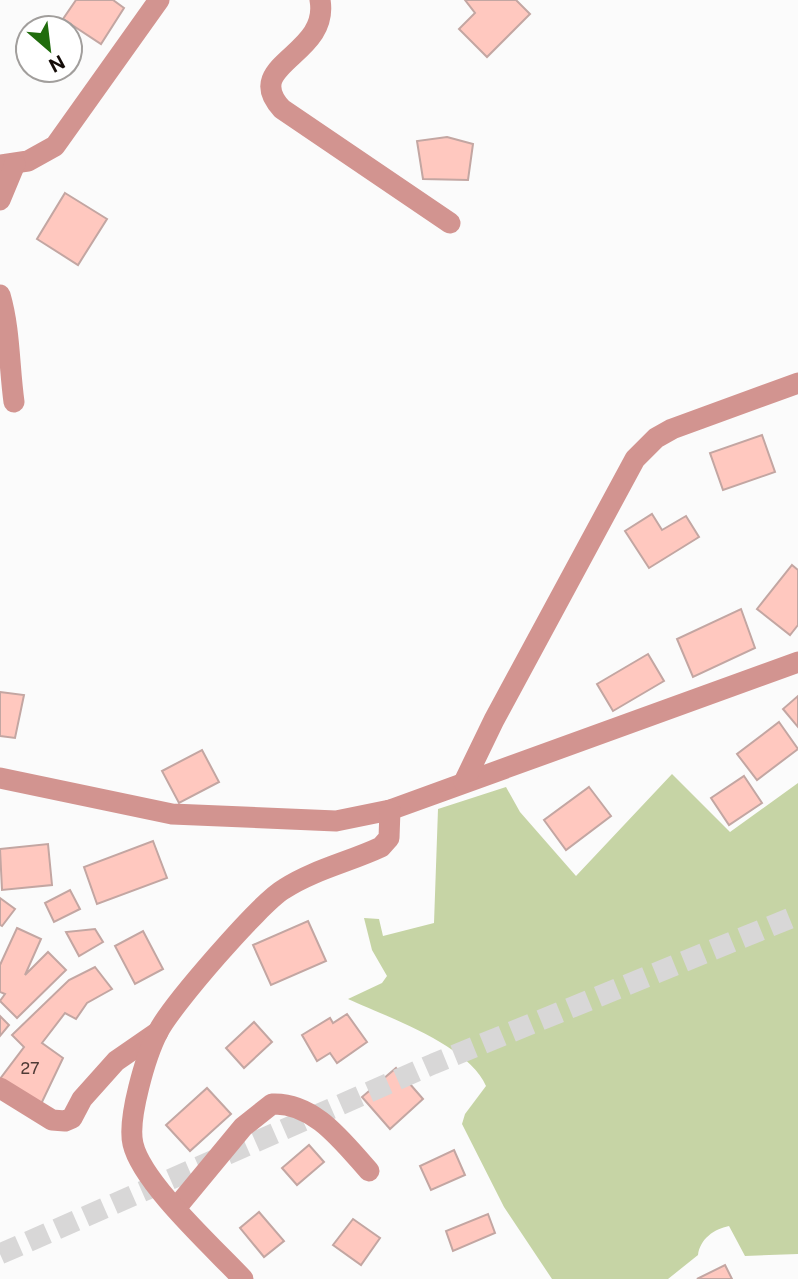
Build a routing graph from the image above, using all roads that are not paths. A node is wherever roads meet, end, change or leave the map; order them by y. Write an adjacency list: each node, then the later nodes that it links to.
1 (159, 0): 3 (street)
2 (320, 0): 5 (street)
3 (7, 165): 4 (street)
4 (0, 200)
5 (450, 223)
6 (0, 295): 8 (street)
7 (798, 383): 11 (street)
8 (7, 396)
9 (798, 662): 11 (street)
10 (0, 778): 12 (street)
11 (464, 782): 12 (street)
12 (390, 810): 13 (street)
13 (158, 1032): 14 (street); 16 (street)
14 (0, 1088)
15 (369, 1171): 16 (street)
16 (176, 1208): 17 (street)
17 (243, 1279)

